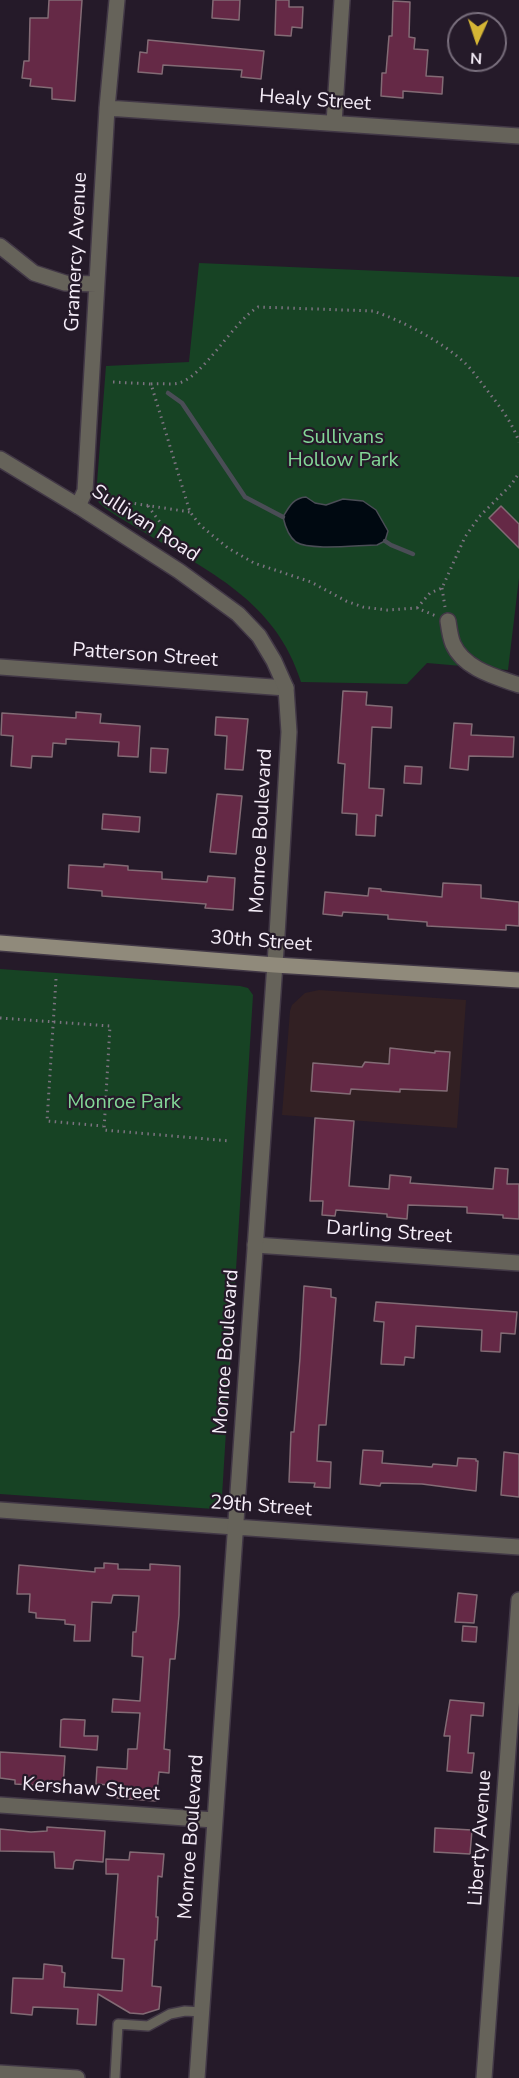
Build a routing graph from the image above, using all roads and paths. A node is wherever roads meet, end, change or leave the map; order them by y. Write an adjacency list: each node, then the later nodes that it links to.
1 (117, 0): 3 (street, Gramercy Avenue)
2 (342, 0): 4 (street)
3 (107, 108): 4 (street, Healy Street); 7 (street, Gramercy Avenue)
4 (334, 123): 5 (street, Healy Street)
5 (519, 136)
6 (0, 246): 7 (street)
7 (96, 284): 14 (street, Gramercy Avenue)
8 (113, 382): 9 (path)
9 (151, 384): 10 (path); 16 (path)
10 (519, 442)
11 (0, 459): 14 (street, Sullivan Road)
12 (519, 473): 18 (path)
13 (105, 499): 15 (path)
14 (78, 506): 21 (street, Sullivan Road)
15 (148, 506): 16 (path); 17 (path)
16 (190, 512): 19 (path)
17 (179, 548)
18 (442, 588): 19 (path); 20 (path)
19 (417, 608): 20 (path)
20 (448, 621): 23 (street)
21 (259, 636): 24 (street, Monroe Boulevard)
22 (0, 666): 24 (street, Patterson Street)
23 (519, 685)
24 (286, 688): 26 (street, Monroe Boulevard)
25 (0, 943): 26 (main road, 30th Street)
26 (275, 965): 28 (main road, 30th Street); 33 (street, Monroe Boulevard)
27 (56, 979): 30 (path)
28 (519, 980)
29 (0, 1018): 30 (path)
30 (52, 1022): 31 (path); 31 (path)
31 (104, 1126): 32 (path)
32 (231, 1141)
33 (255, 1245): 34 (street, Darling Street); 36 (street, Monroe Boulevard)
34 (519, 1263)
35 (0, 1510): 36 (street, 29th Street)
36 (235, 1527): 37 (street, 29th Street); 40 (street, Monroe Boulevard)
37 (519, 1546)
38 (519, 1600): 46 (street, Liberty Avenue)
39 (0, 1805): 40 (street, Kershaw Street)
40 (214, 1820): 41 (street, Monroe Boulevard)
41 (202, 2012): 44 (lane); 45 (street, Monroe Boulevard)
42 (0, 2073): 43 (street)
43 (77, 2078)
44 (115, 2078)
45 (197, 2078)
46 (484, 2078)

